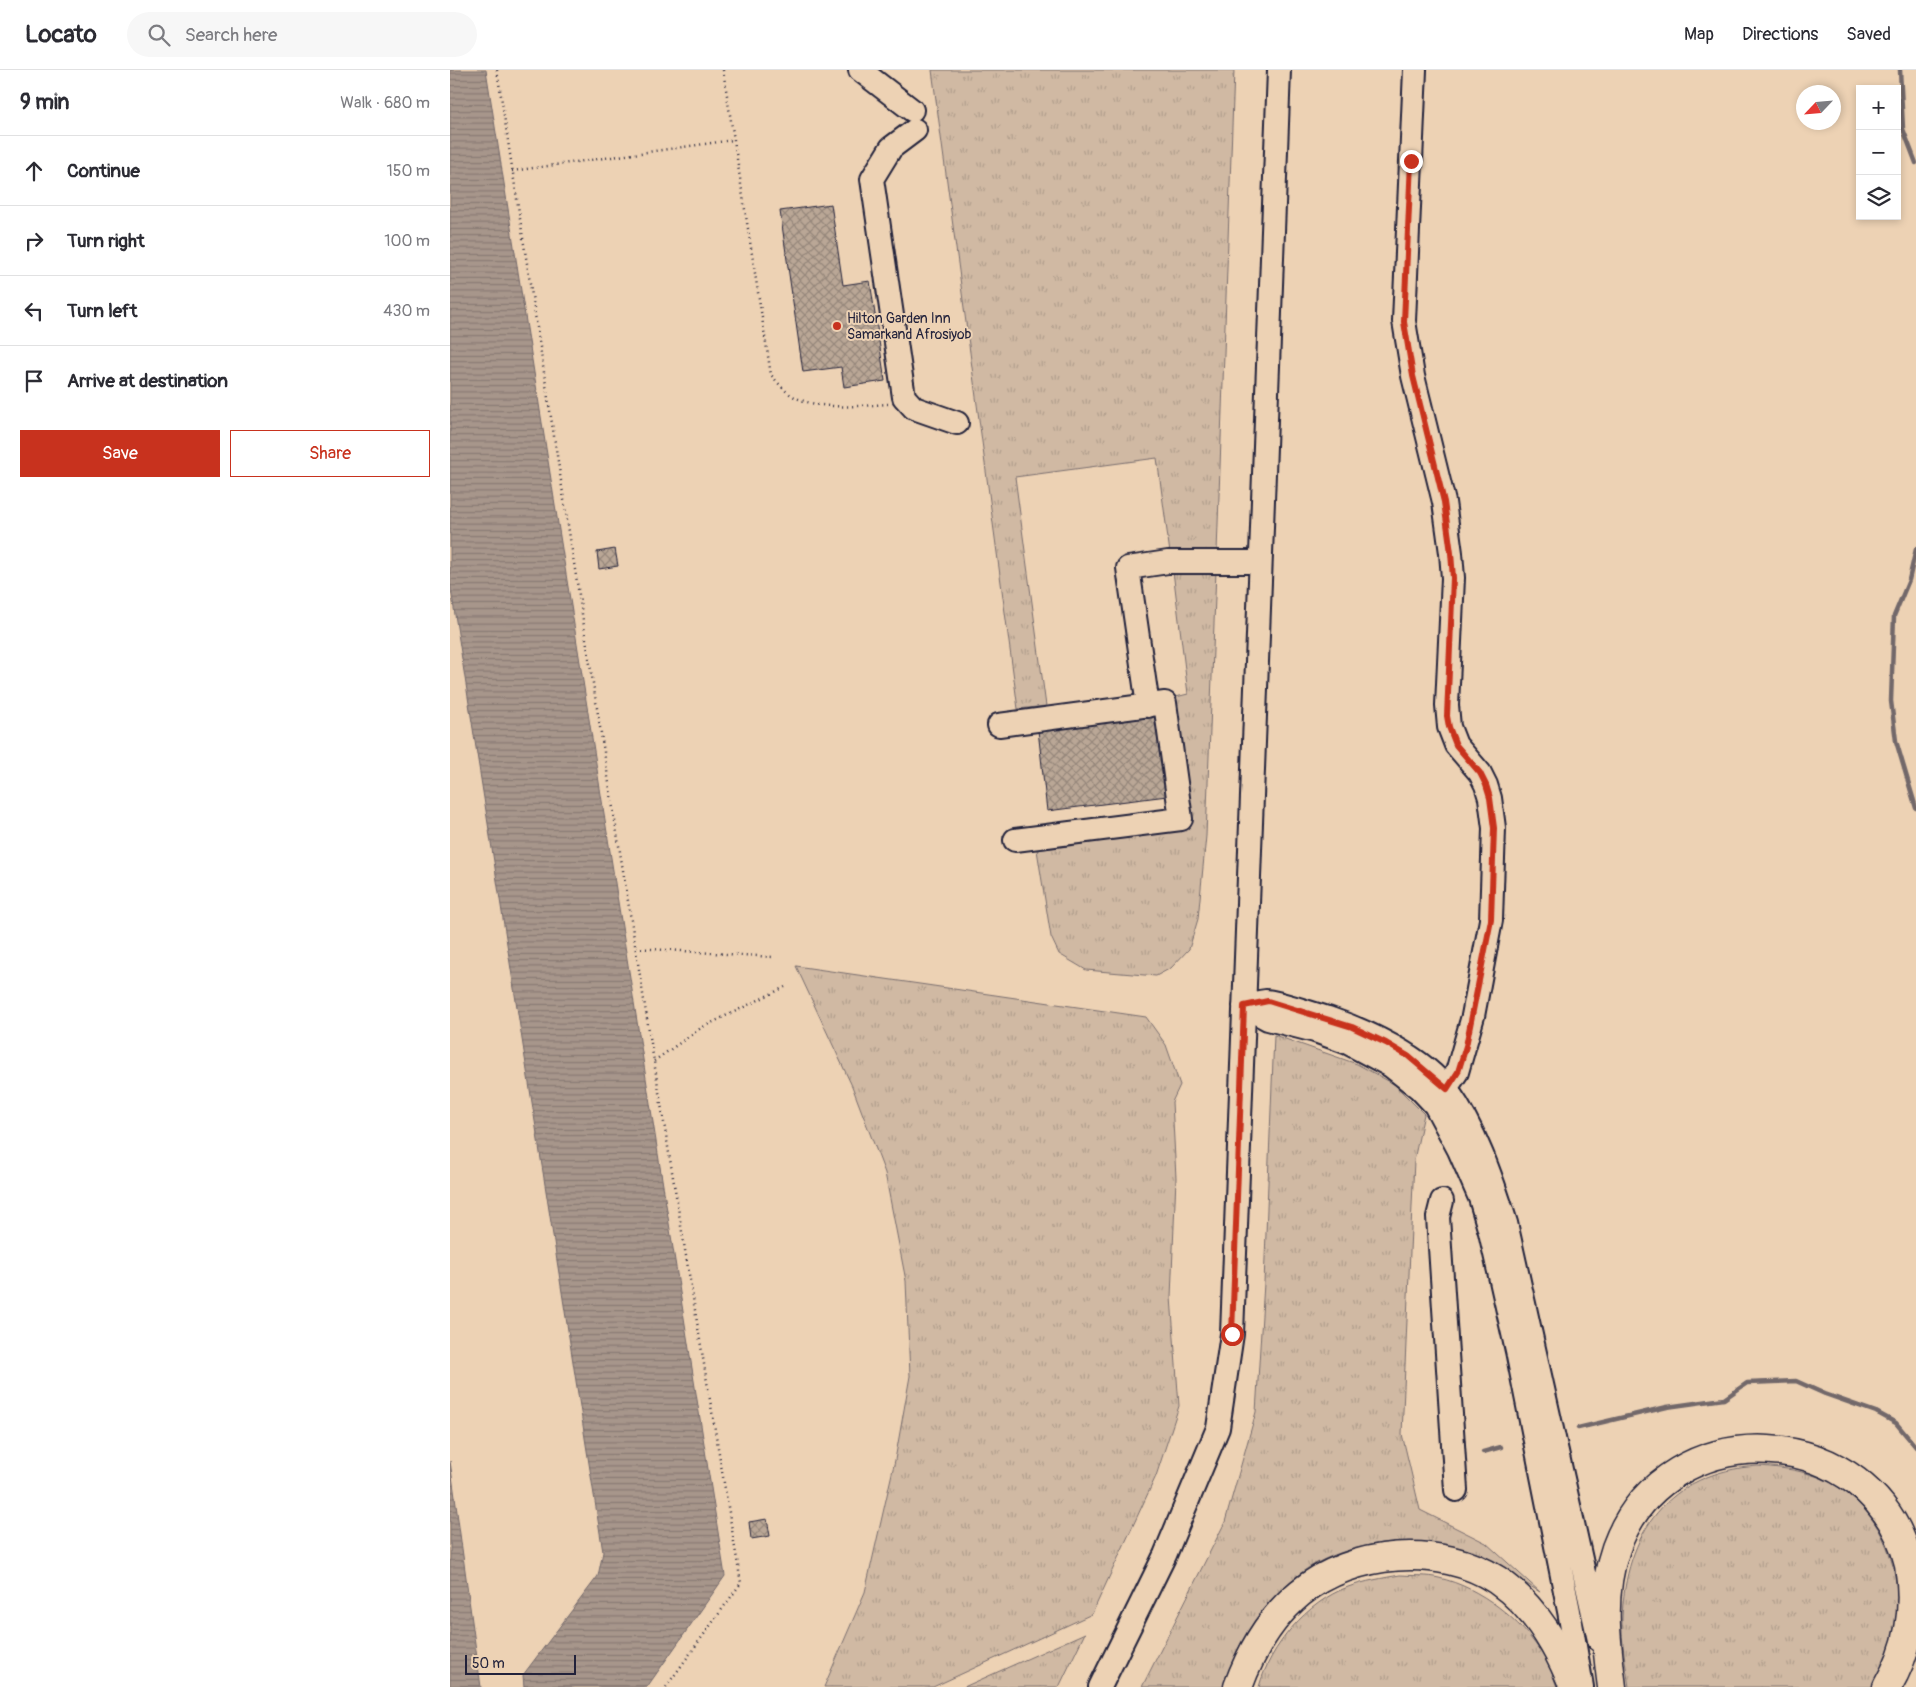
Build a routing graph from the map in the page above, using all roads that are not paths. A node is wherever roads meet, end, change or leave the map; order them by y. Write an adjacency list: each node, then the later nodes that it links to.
1 (860, 70): 4 (street)
2 (1279, 70): 5 (street)
3 (1415, 70): 10 (street)
4 (957, 423)
5 (1260, 562): 6 (street); 9 (street)
6 (1148, 706): 7 (street); 8 (street)
7 (999, 725)
8 (1015, 840)
9 (1244, 1006): 10 (street); 13 (street)
10 (1441, 1097): 16 (street); 17 (street)
11 (1442, 1201): 12 (street)
12 (1456, 1490)
13 (1100, 1687)
14 (1238, 1687): 15 (highway)
15 (1574, 1687)
16 (1582, 1687)
17 (1610, 1687): 18 (highway)
18 (1887, 1687)

